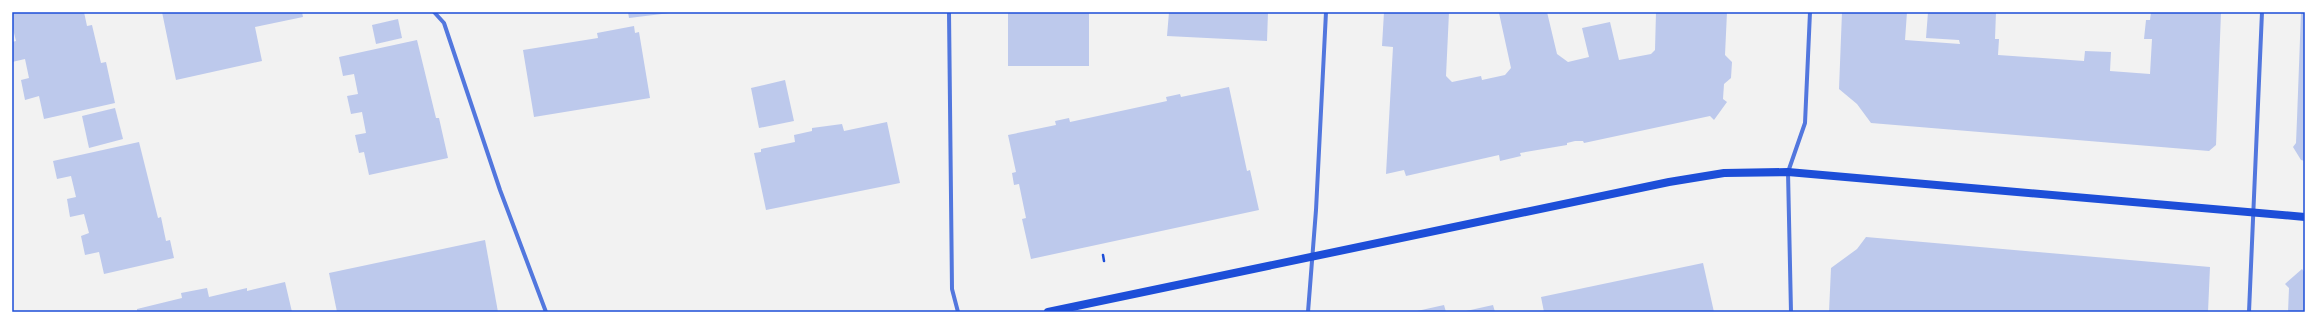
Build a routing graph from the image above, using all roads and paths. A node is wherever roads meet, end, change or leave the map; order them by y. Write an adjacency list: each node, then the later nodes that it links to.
1 (434, 12): 12 (street)
2 (949, 12): 13 (street)
3 (1326, 12): 10 (street)
4 (1810, 12): 6 (street)
5 (2262, 12): 7 (street)
6 (1788, 172): 7 (main road); 10 (main road); 16 (street)
7 (2253, 212): 8 (main road); 17 (street)
8 (2305, 217)
9 (1103, 255): 11 (path)
10 (1313, 256): 14 (main road); 15 (street)
11 (1104, 261)
12 (546, 312)
13 (958, 312)
14 (1048, 312)
15 (1308, 312)
16 (1791, 312)
17 (2249, 312)

